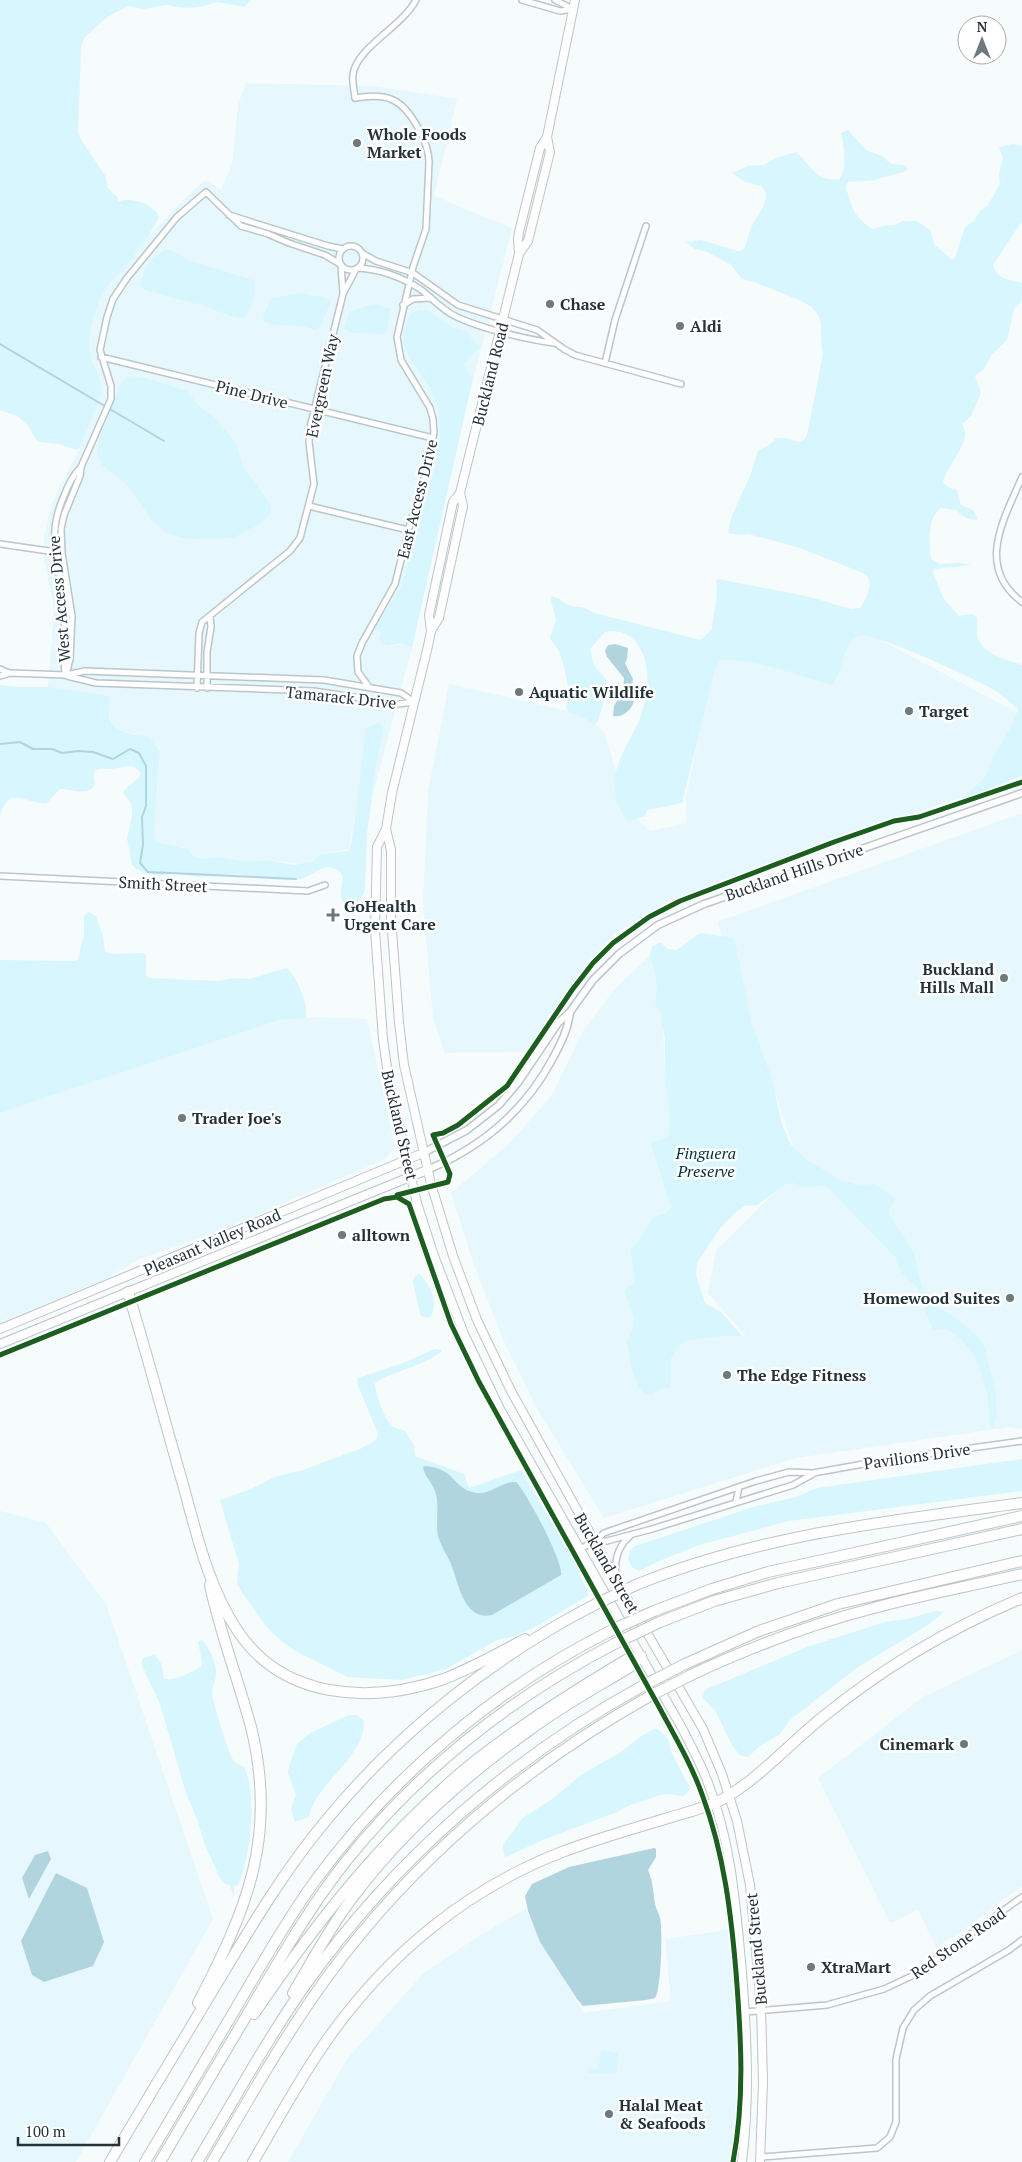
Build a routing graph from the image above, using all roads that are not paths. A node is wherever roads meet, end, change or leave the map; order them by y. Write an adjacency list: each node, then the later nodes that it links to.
1 (416, 0): 12 (street, East Access Drive)
2 (522, 0): 5 (street)
3 (555, 0): 5 (street)
4 (575, 0): 5 (main road, Buckland Road)
5 (573, 9): 17 (main road, Buckland Road)
6 (229, 215): 8 (street); 10 (street); 20 (street, West Access Drive)
7 (646, 226): 21 (street)
8 (342, 249): 9 (street); 10 (street)
9 (362, 253): 11 (street); 12 (street)
10 (340, 265): 11 (street); 14 (street, Evergreen Way)
11 (357, 269): 13 (street); 14 (street, Evergreen Way)
12 (412, 273): 13 (street, East Access Drive); 17 (street)
13 (409, 282): 15 (street); 16 (street, East Access Drive)
14 (343, 294): 23 (street, Evergreen Way)
15 (430, 298): 16 (street); 18 (street)
16 (403, 306): 24 (street, East Access Drive)
17 (503, 320): 18 (main road, Buckland Road); 19 (street)
18 (500, 331): 19 (street); 45 (main road, Buckland Road)
19 (555, 343): 21 (street)
20 (101, 358): 23 (street, Pine Drive); 25 (street, West Access Drive)
21 (605, 363): 22 (street)
22 (681, 384)
23 (314, 410): 24 (street, Pine Drive); 27 (street, Evergreen Way)
24 (433, 438): 28 (street, East Access Drive)
25 (81, 466): 30 (street, West Access Drive); 31 (street, West Access Drive)
26 (1022, 477): 32 (street)
27 (309, 506): 28 (street); 33 (street, Evergreen Way)
28 (408, 530): 42 (street, East Access Drive)
29 (0, 544): 30 (street)
30 (54, 552): 31 (street); 37 (street, West Access Drive)
31 (62, 553): 37 (street, West Access Drive)
32 (1022, 602)
33 (210, 616): 39 (street, Evergreen Way); 40 (street)
34 (0, 669): 35 (street)
35 (10, 673): 37 (street); 38 (street)
36 (126, 673): 37 (street, Tamarack Drive); 39 (street, Tamarack Drive); 41 (street)
37 (66, 675): 41 (street, Tamarack Drive)
38 (0, 676)
39 (197, 676): 40 (street, Tamarack Drive); 43 (street, Evergreen Way)
40 (207, 677): 42 (street, Tamarack Drive); 44 (street)
41 (126, 684): 43 (street, Tamarack Drive)
42 (369, 687): 45 (street, Tamarack Drive)
43 (197, 688): 44 (street, Tamarack Drive)
44 (207, 688): 45 (street, Tamarack Drive)
45 (414, 702): 47 (main road, Buckland Road)
46 (1022, 793): 54 (street, Buckland Hills Drive)
47 (386, 829): 50 (main road, Buckland Road); 51 (main road, Buckland Road)
48 (0, 876): 49 (street, Smith Street)
49 (325, 885)
50 (376, 957): 51 (main road); 52 (main road, Buckland Road)
51 (394, 959): 53 (main road, Buckland Road)
52 (378, 973): 56 (main road, Buckland Street)
53 (395, 974): 55 (main road, Buckland Street)
54 (570, 1012): 55 (street, Buckland Hills Drive); 57 (street, Buckland Hills Drive)
55 (424, 1153): 56 (main road, Pleasant Valley Road); 57 (main road, Buckland Street)
56 (407, 1160): 58 (main road, Buckland Street); 59 (main road, Pleasant Valley Road)
57 (427, 1170): 58 (main road, Pleasant Valley Road); 63 (main road, Buckland Street)
58 (411, 1177): 60 (main road, Pleasant Valley Road); 64 (main road, Buckland Street)
59 (272, 1217): 60 (main road); 61 (main road, Pleasant Valley Road)
60 (272, 1233): 62 (main road, Pleasant Valley Road)
61 (124, 1278): 62 (main road); 65 (main road, Pleasant Valley Road)
62 (128, 1292): 66 (main road, Pleasant Valley Road); 78 (highway)
63 (475, 1314): 64 (main road); 75 (main road, Buckland Street)
64 (458, 1321): 76 (main road, Buckland Street)
65 (0, 1329)
66 (0, 1344)
67 (1022, 1441): 68 (street, Pavilions Drive)
68 (813, 1473): 69 (street, Pavilions Drive); 70 (street, Pavilions Drive)
69 (739, 1487): 70 (street); 75 (street, Pavilions Drive)
70 (736, 1502): 74 (street, Pavilions Drive)
71 (1022, 1503): 82 (highway, bridge)
72 (1022, 1516): 96 (highway, bridge)
73 (1022, 1529): 93 (highway, bridge)
74 (633, 1534): 75 (street, Pavilions Drive); 80 (street)
75 (594, 1541): 76 (street, Pavilions Drive); 80 (main road, Buckland Street)
76 (580, 1549): 84 (main road, Buckland Street)
77 (1022, 1561): 91 (highway, bridge)
78 (205, 1562): 82 (highway); 92 (highway)
79 (1022, 1574): 99 (highway, bridge)
80 (616, 1580): 83 (main road, Buckland Street)
81 (1022, 1598): 85 (highway)
82 (561, 1624): 92 (highway)
83 (656, 1647): 84 (main road); 85 (main road, Buckland Street)
84 (641, 1656): 86 (main road, Buckland Street); 91 (highway); 93 (highway)
85 (729, 1795): 86 (highway); 89 (main road, Buckland Street)
86 (715, 1803): 90 (main road, Buckland Street); 100 (highway)
87 (1022, 1897): 89 (street, Red Stone Road)
88 (1022, 1940): 94 (street)
89 (761, 2011): 90 (street, Red Stone Road); 94 (main road, Buckland Street)
90 (745, 2012): 101 (main road, Buckland Street)
91 (265, 2048): 98 (highway)
92 (166, 2068): 95 (highway)
93 (214, 2070): 97 (highway)
94 (761, 2160)
95 (110, 2162)
96 (145, 2162)
97 (160, 2162)
98 (197, 2162)
99 (212, 2162)
100 (253, 2162)
101 (742, 2162)

